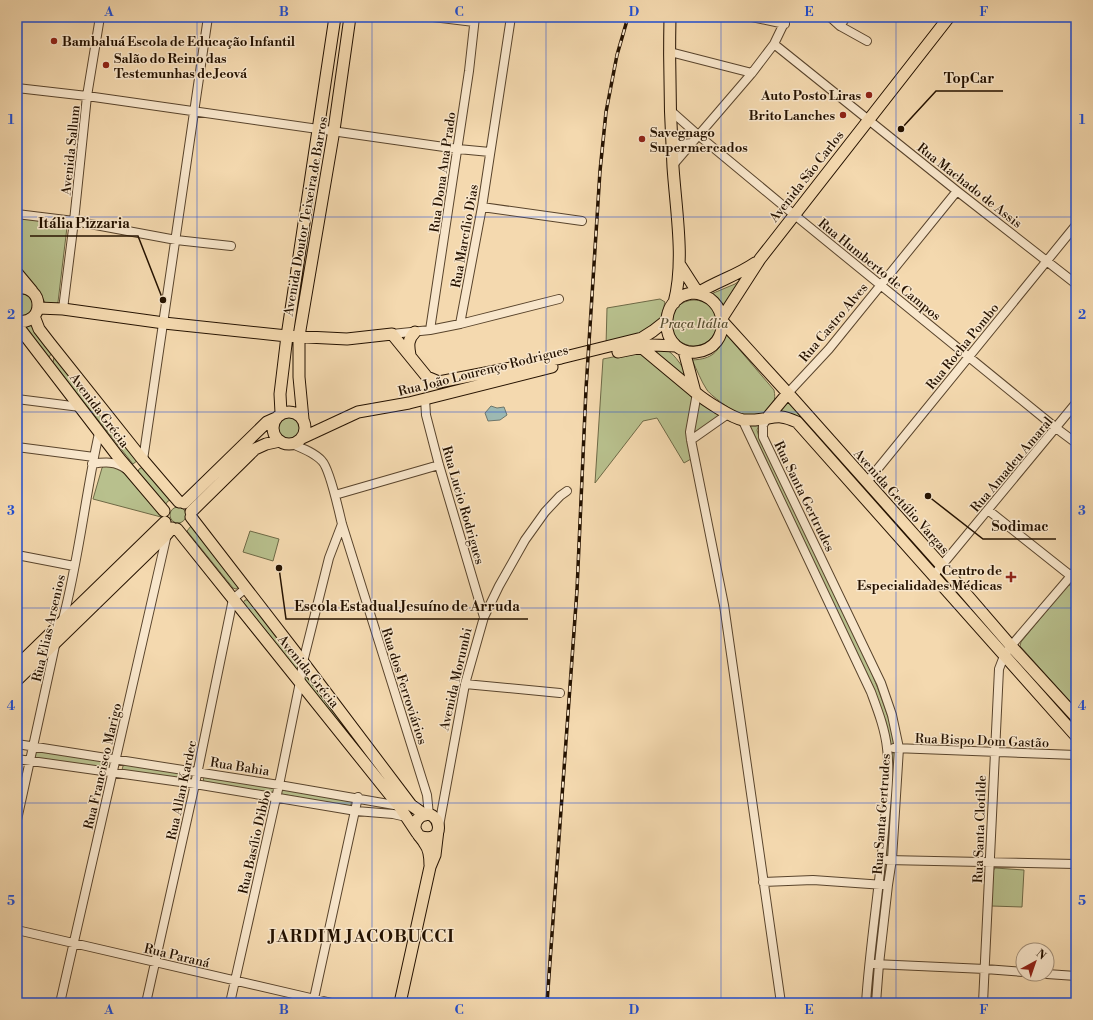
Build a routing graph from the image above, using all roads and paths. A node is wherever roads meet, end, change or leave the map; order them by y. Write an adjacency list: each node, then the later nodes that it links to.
1 (100, 17): 20 (street, Avenida Sallum)
2 (208, 17): 22 (street)
3 (335, 17): 26 (main road, Avenida Doutor Teixeira de Barros)
4 (350, 17): 27 (main road, Avenida Doutor Teixeira de Barros)
5 (433, 17): 12 (street)
6 (511, 17): 32 (street, Rua Marcílio Dias)
7 (670, 17): 17 (main road)
8 (752, 17): 13 (street)
9 (830, 17): 14 (street)
10 (846, 17): 14 (street)
11 (949, 17): 23 (main road, Avenida São Carlos)
12 (474, 20): 31 (street, Rua Dona Ana Prado)
13 (786, 21): 16 (street)
14 (840, 26): 15 (street)
15 (867, 40)
16 (774, 44): 18 (street); 23 (street, Rua Machado de Assis)
17 (670, 52): 18 (street); 21 (main road)
18 (752, 73): 28 (street)
19 (17, 88): 20 (street)
20 (88, 96): 22 (street); 38 (street, Avenida Sallum)
21 (671, 111): 24 (street, Rua Humberto de Campos); 25 (main road)
22 (195, 112): 26 (street); 41 (street)
23 (869, 120): 34 (street, Rua Machado de Assis); 37 (main road, Avenida São Carlos)
24 (685, 123): 25 (street); 28 (street, Rua Humberto de Campos)
25 (672, 127): 29 (main road)
26 (319, 129): 27 (street); 65 (main road, Avenida Doutor Teixeira de Barros)
27 (334, 130): 31 (street); 66 (main road, Avenida Doutor Teixeira de Barros)
28 (698, 135): 30 (street); 37 (street, Rua Humberto de Campos)
29 (672, 139): 30 (street); 33 (main road)
30 (692, 143): 33 (street)
31 (458, 149): 32 (street); 62 (street, Rua Dona Ana Prado)
32 (490, 152): 35 (street, Rua Marcílio Dias)
33 (673, 165): 45 (main road)
34 (957, 191): 44 (street, Rua Machado de Assis); 48 (street, Rua Castro Alves)
35 (482, 207): 39 (street); 61 (street, Rua Marcílio Dias)
36 (17, 214): 38 (street)
37 (794, 214): 43 (main road, Avenida São Carlos); 48 (street, Rua Humberto de Campos)
38 (74, 221): 41 (street); 54 (street, Avenida Sallum)
39 (582, 221)
40 (1076, 225): 44 (street, Rua Rocha Pombo)
41 (176, 240): 42 (street); 59 (street)
42 (231, 246)
43 (760, 259): 51 (main road, Avenida São Carlos); 57 (main road, Avenida São Carlos)
44 (1047, 260): 47 (street, Rua Machado de Assis); 71 (street, Rua Rocha Pombo)
45 (680, 265): 51 (main road); 53 (main road)
46 (17, 273): 50 (main road, Avenida Grécia)
47 (1076, 284)
48 (881, 285): 71 (street, Rua Humberto de Campos); 74 (street, Rua Castro Alves)
49 (17, 288): 50 (main road)
50 (32, 292): 55 (main road, Avenida Grécia)
51 (698, 293): 53 (main road); 57 (main road)
52 (559, 299): 61 (street)
53 (674, 303): 56 (main road)
54 (63, 309): 55 (main road); 59 (main road)
55 (36, 312): 58 (main road); 69 (main road, Avenida Grécia)
56 (667, 320): 68 (main road); 70 (main road, Rua João Lourenço Rodrigues)
57 (722, 320): 68 (main road); 74 (main road, Avenida Getúlio Vargas)
58 (17, 321)
59 (164, 323): 65 (main road); 95 (street)
60 (17, 324): 72 (main road, Avenida Grécia)
61 (460, 324): 62 (street)
62 (430, 330): 63 (street)
63 (415, 332): 64 (street); 70 (main road)
64 (392, 334): 66 (main road); 70 (main road, Rua João Lourenço Rodrigues)
65 (287, 336): 66 (main road); 80 (main road, Avenida Doutor Teixeira de Barros)
66 (299, 336): 82 (main road, Avenida Doutor Teixeira de Barros)
67 (641, 346): 68 (main road, Rua João Lourenço Rodrigues); 73 (main road); 75 (main road, Rua João Lourenço Rodrigues)
68 (680, 348): 73 (main road)
69 (57, 352): 72 (main road); 91 (main road, Avenida Grécia)
70 (410, 355)
71 (969, 356): 84 (street, Rua Humberto de Campos); 98 (street, Rua Rocha Pombo)
72 (45, 361): 78 (main road, Avenida Grécia)
73 (696, 393): 79 (main road); 87 (street)
74 (788, 393): 81 (main road); 98 (main road, Avenida Getúlio Vargas)
75 (425, 398): 86 (main road, Rua João Lourenço Rodrigues); 96 (street, Rua Lucio Rodrigues)
76 (17, 399): 78 (street)
77 (1076, 403): 84 (street, Rua Amadeu Amaral)
78 (80, 407): 85 (main road, Avenida Grécia)
79 (728, 414): 83 (main road); 87 (street)
80 (278, 416): 82 (main road); 88 (main road); 101 (main road)
81 (768, 417): 83 (main road, Avenida Getúlio Vargas); 109 (main road, Avenida Getúlio Vargas); 128 (street, Rua Santa Gertrudes)
82 (303, 419): 86 (main road)
83 (742, 420): 127 (street, Rua Santa Gertrudes)
84 (1056, 428): 89 (street, Rua Humberto de Campos); 102 (street, Rua Amadeu Amaral)
85 (99, 433): 93 (main road, Avenida Grécia); 94 (street, Rua Elias Arsenios)
86 (302, 438): 90 (main road)
87 (691, 440): 153 (street)
88 (280, 441): 90 (main road); 101 (main road)
89 (1076, 443)
90 (292, 444): 100 (street, Rua dos Ferroviários)
91 (133, 446): 93 (main road); 95 (main road, Avenida Grécia)
92 (17, 447): 94 (street)
93 (119, 458): 97 (main road, Avenida Grécia)
94 (93, 460): 97 (street); 106 (street, Rua Elias Arsenios)
95 (143, 460): 97 (main road); 101 (main road, Avenida Grécia)
96 (439, 465): 100 (street); 112 (street, Rua Lucio Rodrigues)
97 (129, 471): 104 (main road, Avenida Grécia)
98 (867, 482): 107 (main road, Avenida Getúlio Vargas)
99 (567, 491): 112 (street, Avenida Morumbi)
100 (335, 495): 103 (street, Rua dos Ferroviários)
101 (186, 509): 104 (main road); 104 (main road); 110 (main road, Avenida Grécia)
102 (988, 510): 107 (street, Rua Amadeu Amaral); 108 (street)
103 (342, 524): 117 (street, Rua Basílio Dibbo); 143 (street, Rua dos Ferroviários)
104 (169, 525): 111 (main road, Avenida Grécia); 113 (main road); 114 (main road); 132 (street, Rua Francisco Marigo)
105 (17, 555): 106 (street)
106 (74, 566): 113 (street, Rua Elias Arsenios)
107 (942, 566): 109 (street, Rua Amadeu Amaral); 115 (main road, Avenida Getúlio Vargas)
108 (1074, 575): 115 (street, Rua Santa Clotilde)
109 (933, 576): 116 (main road, Avenida Getúlio Vargas)
110 (246, 588): 111 (street); 117 (main road, Avenida Grécia)
111 (233, 600): 120 (main road, Avenida Grécia); 134 (street, Rua Allan Kardec)
112 (484, 617): 121 (street, Avenida Morumbi)
113 (62, 621): 114 (street, Rua Elias Arsenios); 118 (main road)
114 (56, 643): 119 (main road); 126 (street, Rua Elias Arsenios)
115 (1011, 646): 116 (street, Rua Santa Clotilde); 123 (main road, Avenida Getúlio Vargas)
116 (1004, 656): 124 (main road, Avenida Getúlio Vargas); 129 (street, Rua Santa Clotilde)
117 (303, 662): 120 (street, Rua Basílio Dibbo); 140 (main road, Avenida Grécia)
118 (17, 666)
119 (17, 680)
120 (300, 682): 137 (street, Rua Basílio Dibbo); 141 (main road, Avenida Grécia)
121 (465, 684): 122 (street); 146 (street, Avenida Morumbi)
122 (560, 693)
123 (1076, 717)
124 (1076, 736)
125 (17, 744): 126 (street, Rua Bahia)
126 (32, 747): 132 (street, Rua Bahia); 133 (street, Rua Elias Arsenios)
127 (887, 748): 128 (street, Rua Bispo Dom Gastão); 149 (street, Rua Santa Gertrudes)
128 (899, 748): 129 (street, Rua Bispo Dom Gastão); 148 (street, Rua Santa Gertrudes)
129 (994, 752): 130 (street, Rua Bispo Dom Gastão); 150 (street, Rua Santa Clotilde)
130 (1076, 755)
131 (17, 759): 133 (street, Rua Bahia)
132 (115, 760): 134 (street, Rua Bahia); 135 (street, Rua Francisco Marigo)
133 (30, 761): 135 (street, Rua Bahia); 145 (street, Rua Elias Arsenios)
134 (197, 772): 136 (street, Rua Allan Kardec); 137 (street, Rua Bahia)
135 (113, 773): 136 (street, Rua Bahia); 157 (street, Rua Francisco Marigo)
136 (195, 784): 138 (street, Rua Bahia); 158 (street, Rua Allan Kardec)
137 (279, 785): 138 (street, Rua Basílio Dibbo); 139 (street, Rua Bahia)
138 (276, 798): 142 (street, Rua Bahia); 165 (street, Rua Basílio Dibbo)
139 (358, 798): 141 (street, Rua Bahia); 142 (street)
140 (411, 805): 141 (street, Rua Bahia); 143 (main road, Avenida Grécia)
141 (399, 806): 144 (main road, Avenida Grécia)
142 (356, 811): 144 (street, Rua Bahia); 166 (street)
143 (427, 815): 146 (main road); 147 (main road)
144 (406, 817): 147 (main road, Avenida Grécia)
145 (17, 820)
146 (438, 828): 147 (main road); 152 (main road, Avenida Morumbi)
147 (418, 834): 152 (main road, Avenida Morumbi)
148 (892, 859): 149 (street); 150 (street); 155 (street, Rua Santa Gertrudes)
149 (882, 861): 154 (street, Rua Santa Gertrudes)
150 (990, 861): 151 (street); 161 (street, Rua Santa Clotilde)
151 (1076, 864)
152 (430, 867): 171 (main road, Avenida Morumbi)
153 (763, 882): 154 (street); 172 (street)
154 (879, 883): 155 (street); 159 (street, Rua Santa Gertrudes)
155 (888, 885): 160 (street, Rua Santa Gertrudes)
156 (17, 930): 157 (street, Rua Paraná)
157 (74, 944): 158 (street, Rua Paraná); 167 (street, Rua Francisco Marigo)
158 (155, 962): 165 (street, Rua Paraná); 168 (street, Rua Allan Kardec)
159 (869, 964): 160 (street); 173 (street, Rua Santa Gertrudes)
160 (879, 964): 161 (street); 174 (street, Rua Santa Gertrudes)
161 (985, 969): 162 (street); 175 (street, Rua Santa Clotilde)
162 (1015, 971)
163 (1055, 975): 164 (street)
164 (1076, 976)
165 (234, 980): 166 (street, Rua Paraná); 169 (street, Rua Basílio Dibbo)
166 (314, 1001): 170 (street, Rua Paraná)
167 (60, 1003)
168 (146, 1003)
169 (230, 1003)
170 (332, 1003)
171 (400, 1003)
172 (781, 1003)
173 (866, 1003)
174 (876, 1003)
175 (983, 1003)

